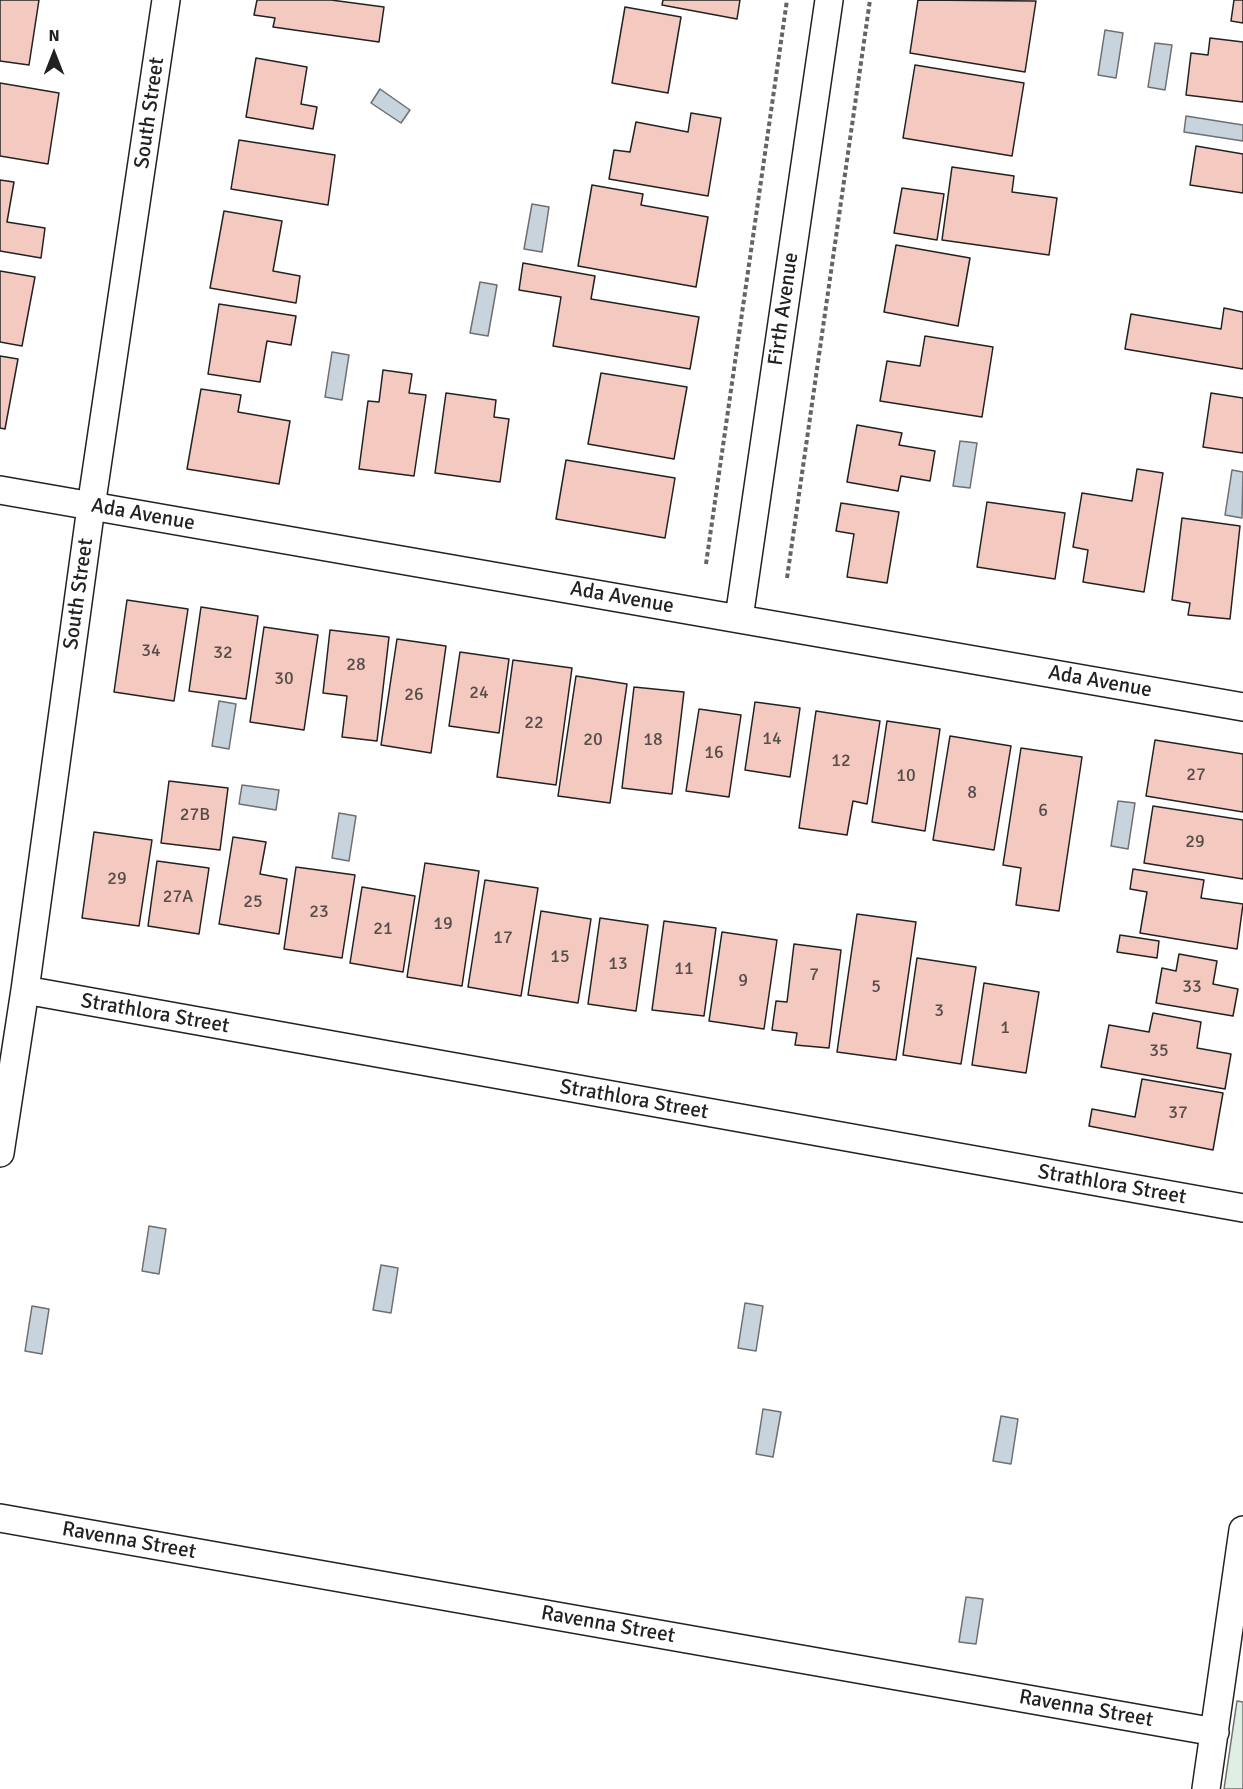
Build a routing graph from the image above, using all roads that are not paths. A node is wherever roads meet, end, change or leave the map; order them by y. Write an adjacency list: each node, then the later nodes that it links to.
1 (166, 0): 4 (street, South Street)
2 (829, 0): 5 (street, Firth Avenue)
3 (0, 490): 4 (street, Ada Avenue)
4 (91, 507): 5 (street, Ada Avenue); 7 (street, South Street)
5 (739, 618): 6 (street, Ada Avenue)
6 (1243, 707)
7 (24, 990): 8 (street, South Street); 9 (street, Strathlora Street)
8 (0, 1153)
9 (1243, 1208)
10 (0, 1518): 12 (street, Ravenna Street)
11 (1243, 1530): 12 (street)
12 (1215, 1732): 13 (street)
13 (1206, 1789)

